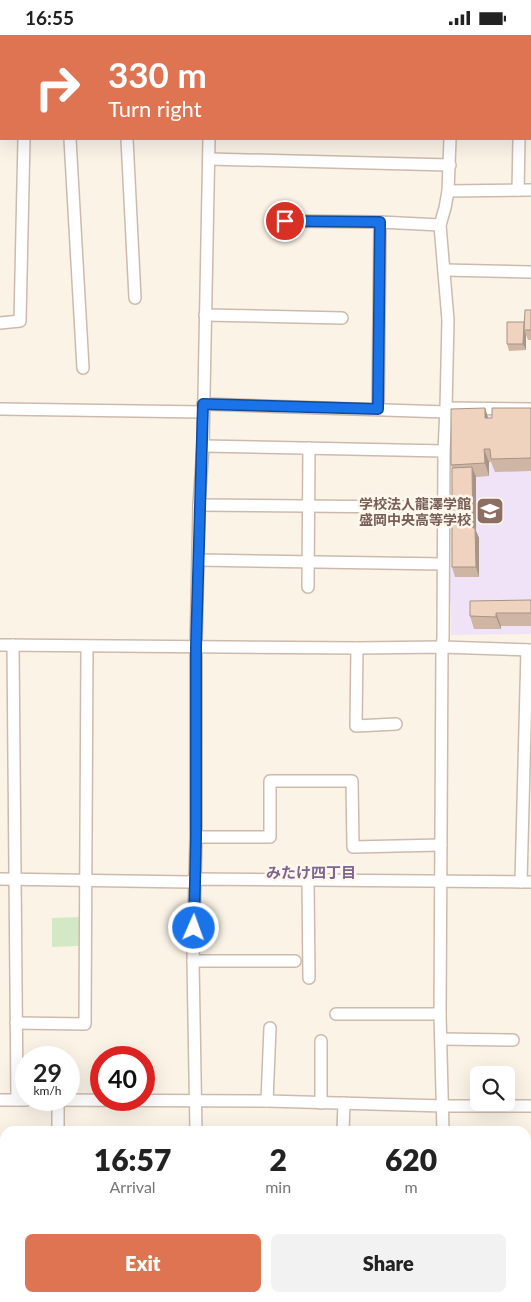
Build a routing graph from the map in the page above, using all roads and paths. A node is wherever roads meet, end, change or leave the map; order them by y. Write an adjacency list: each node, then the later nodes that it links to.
1 (24, 140): 20 (street)
2 (70, 140): 21 (street)
3 (127, 140): 17 (street)
4 (209, 140): 7 (street)
5 (450, 140): 8 (street)
6 (519, 140): 9 (street)
7 (209, 159): 8 (street); 18 (street)
8 (450, 165): 11 (street)
9 (518, 190): 10 (street); 11 (street)
10 (531, 190)
11 (448, 191): 14 (street)
12 (285, 221): 13 (street)
13 (380, 222): 14 (street); 24 (street)
14 (440, 225): 15 (street)
15 (444, 271): 16 (street); 26 (street)
16 (531, 272)
17 (135, 298)
18 (205, 315): 19 (street); 22 (street)
19 (342, 318)
20 (0, 323)
21 (83, 368)
22 (203, 408): 23 (street); 24 (street); 27 (street)
23 (0, 409)
24 (378, 409): 26 (street)
25 (531, 409): 26 (street)
26 (446, 410): 29 (street)
27 (203, 446): 28 (street); 30 (street)
28 (309, 448): 29 (street); 31 (street)
29 (444, 451): 35 (street)
30 (199, 505): 31 (street); 33 (street)
31 (308, 505): 32 (street); 34 (street)
32 (404, 507)
33 (199, 560): 34 (street); 40 (street)
34 (307, 561): 35 (street); 36 (street)
35 (443, 565): 41 (street)
36 (308, 587)
37 (0, 645): 38 (street)
38 (13, 645): 39 (street); 48 (street)
39 (87, 646): 40 (street); 51 (street)
40 (196, 647): 42 (street); 45 (street)
41 (442, 647): 42 (street); 43 (street); 46 (street)
42 (357, 648): 44 (street)
43 (529, 650): 53 (street)
44 (396, 724)
45 (196, 837): 46 (street); 49 (street)
46 (441, 845): 52 (street)
47 (0, 879): 48 (street)
48 (14, 879): 51 (street); 59 (street)
49 (195, 879): 50 (street); 51 (street); 54 (street)
50 (308, 880): 52 (street); 56 (street)
51 (86, 881): 59 (street)
52 (441, 881): 53 (street); 58 (street)
53 (526, 882)
54 (193, 961): 55 (street); 68 (street)
55 (295, 961)
56 (309, 978)
57 (336, 1014): 58 (street)
58 (440, 1014): 61 (street)
59 (16, 1023): 64 (street)
60 (270, 1028): 69 (street)
61 (441, 1039): 63 (street); 72 (street)
62 (321, 1041): 70 (street)
63 (513, 1041)
64 (18, 1046)
65 (0, 1100): 66 (street)
66 (15, 1100)
67 (80, 1100): 68 (street)
68 (196, 1101): 69 (street); 76 (street)
69 (267, 1101): 70 (street)
70 (322, 1103): 71 (street)
71 (344, 1103): 72 (street); 77 (street)
72 (443, 1106): 73 (street); 78 (street)
73 (531, 1106)
74 (58, 1111): 75 (street)
75 (58, 1126)
76 (196, 1126)
77 (343, 1126)
78 (443, 1126)

